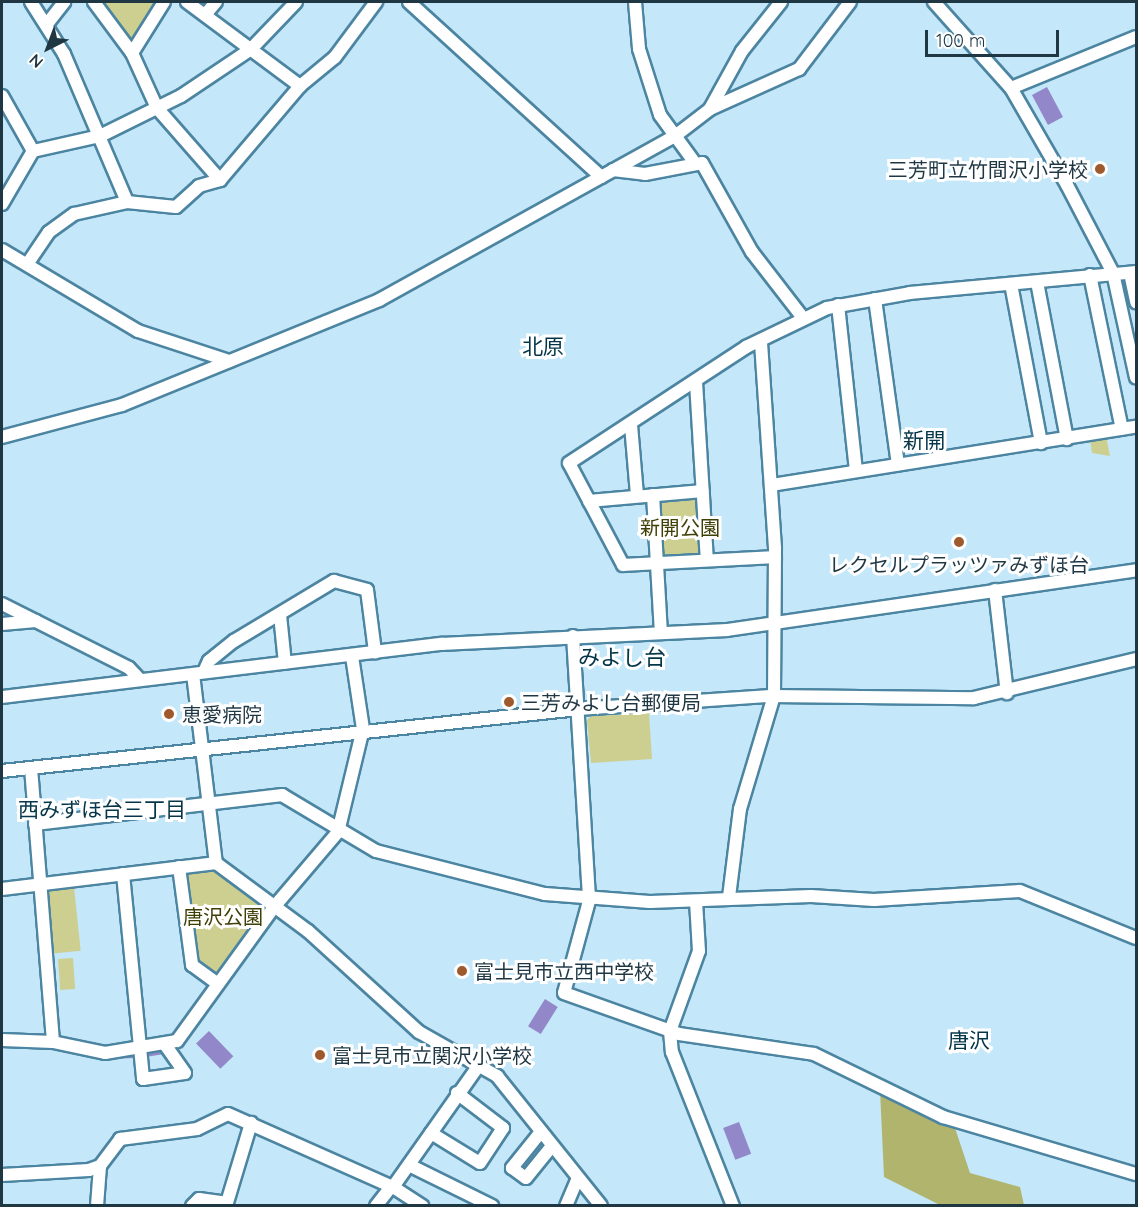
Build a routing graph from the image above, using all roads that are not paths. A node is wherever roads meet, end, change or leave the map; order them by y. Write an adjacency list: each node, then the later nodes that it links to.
1 (31, 2): 15 (street)
2 (64, 2): 15 (street)
3 (94, 2): 18 (street)
4 (164, 2): 18 (street)
5 (187, 2): 14 (street)
6 (216, 2): 14 (street)
7 (296, 2): 17 (street)
8 (376, 2): 19 (street)
9 (409, 2): 29 (street)
10 (634, 2): 25 (street)
11 (781, 2): 23 (street)
12 (850, 2): 23 (street)
13 (934, 2): 20 (street)
14 (206, 15): 17 (street)
15 (47, 24): 24 (street)
16 (1137, 37): 20 (street)
17 (251, 48): 19 (street); 22 (street)
18 (132, 53): 22 (street)
19 (300, 86): 30 (street)
20 (1011, 88): 36 (street)
21 (2, 96): 26 (street)
22 (157, 108): 24 (street); 30 (street)
23 (710, 109): 25 (street)
24 (100, 136): 26 (street); 31 (street)
25 (675, 136): 27 (street); 28 (street)
26 (33, 151): 32 (street)
27 (695, 163): 28 (street); 43 (street)
28 (614, 170): 29 (street)
29 (601, 177): 45 (street)
30 (220, 180): 31 (street)
31 (127, 202): 34 (street)
32 (2, 204)
33 (2, 250): 34 (street)
34 (28, 263): 45 (street)
35 (1133, 272): 36 (street); 41 (street)
36 (1113, 273): 37 (street); 46 (street)
37 (1090, 275): 38 (street); 50 (street)
38 (1037, 282): 39 (street); 52 (street)
39 (1011, 284): 40 (street); 53 (street)
40 (875, 299): 42 (street); 54 (street)
41 (1137, 302)
42 (838, 305): 43 (street); 55 (street)
43 (803, 318): 44 (street)
44 (762, 340): 47 (street); 56 (street)
45 (229, 361): 51 (street)
46 (1137, 378)
47 (696, 382): 48 (street); 57 (street)
48 (631, 425): 58 (street); 60 (street)
49 (1137, 427): 50 (street)
50 (1122, 429): 52 (street)
51 (2, 437)
52 (1067, 439): 53 (street)
53 (1041, 443): 54 (street)
54 (898, 464): 55 (street)
55 (856, 471): 56 (street)
56 (772, 485): 61 (street)
57 (703, 492): 59 (street); 62 (street)
58 (637, 495): 59 (street); 60 (street)
59 (653, 495): 63 (street)
60 (589, 501): 63 (street)
61 (775, 556): 62 (street); 70 (street)
62 (707, 560): 63 (street)
63 (658, 563): 71 (street)
64 (1137, 570): 65 (street)
65 (995, 590): 70 (street); 79 (street)
66 (2, 604): 68 (street)
67 (280, 615): 73 (street); 76 (street); 77 (street)
68 (38, 620): 69 (street); 78 (street)
69 (2, 624)
70 (776, 624): 71 (street); 80 (street)
71 (661, 633): 72 (street)
72 (573, 636): 73 (street); 82 (street)
73 (375, 652): 74 (street)
74 (352, 656): 76 (street); 83 (street)
75 (1137, 659): 79 (street)
76 (285, 663): 77 (street)
77 (199, 673): 78 (street); 84 (street)
78 (140, 680): 81 (street)
79 (1008, 693): 80 (street)
80 (774, 696): 82 (street); 95 (street)
81 (2, 697)
82 (578, 708): 83 (street); 96 (street)
83 (363, 729): 84 (street); 89 (street)
84 (202, 746): 85 (street); 87 (street)
85 (31, 768): 86 (street); 88 (street)
86 (2, 771)
87 (209, 806): 88 (street); 89 (street); 90 (street)
88 (35, 824): 93 (street)
89 (338, 832): 96 (street); 98 (street)
90 (216, 863): 91 (street); 98 (street)
91 (179, 867): 92 (street); 100 (street)
92 (123, 874): 93 (street); 105 (street)
93 (40, 884): 94 (street); 103 (street)
94 (2, 889)
95 (729, 897): 97 (street); 99 (street)
96 (589, 901): 97 (street); 101 (street)
97 (696, 901): 101 (street)
98 (274, 907): 100 (street); 106 (street)
99 (1137, 938)
100 (218, 984): 104 (street)
101 (670, 1031): 114 (street); 126 (street)
102 (2, 1040): 103 (street)
103 (53, 1042): 105 (street)
104 (168, 1049): 105 (street); 105 (street)
105 (140, 1054)
106 (477, 1068): 107 (street); 110 (street)
107 (457, 1093): 109 (street); 109 (street)
108 (251, 1123): 113 (street); 117 (street); 118 (street)
109 (430, 1132): 112 (street)
110 (540, 1132): 111 (street); 111 (street)
111 (550, 1148): 116 (street)
112 (409, 1165): 117 (street); 119 (street)
113 (100, 1166): 115 (street); 120 (street)
114 (1137, 1174)
115 (2, 1175)
116 (577, 1180): 124 (street); 125 (street)
117 (392, 1187): 122 (street); 123 (street)
118 (226, 1204): 121 (street)
119 (495, 1205)
120 (98, 1206)
121 (192, 1206)
122 (376, 1206)
123 (422, 1206)
124 (566, 1206)
125 (601, 1206)
126 (733, 1206)

